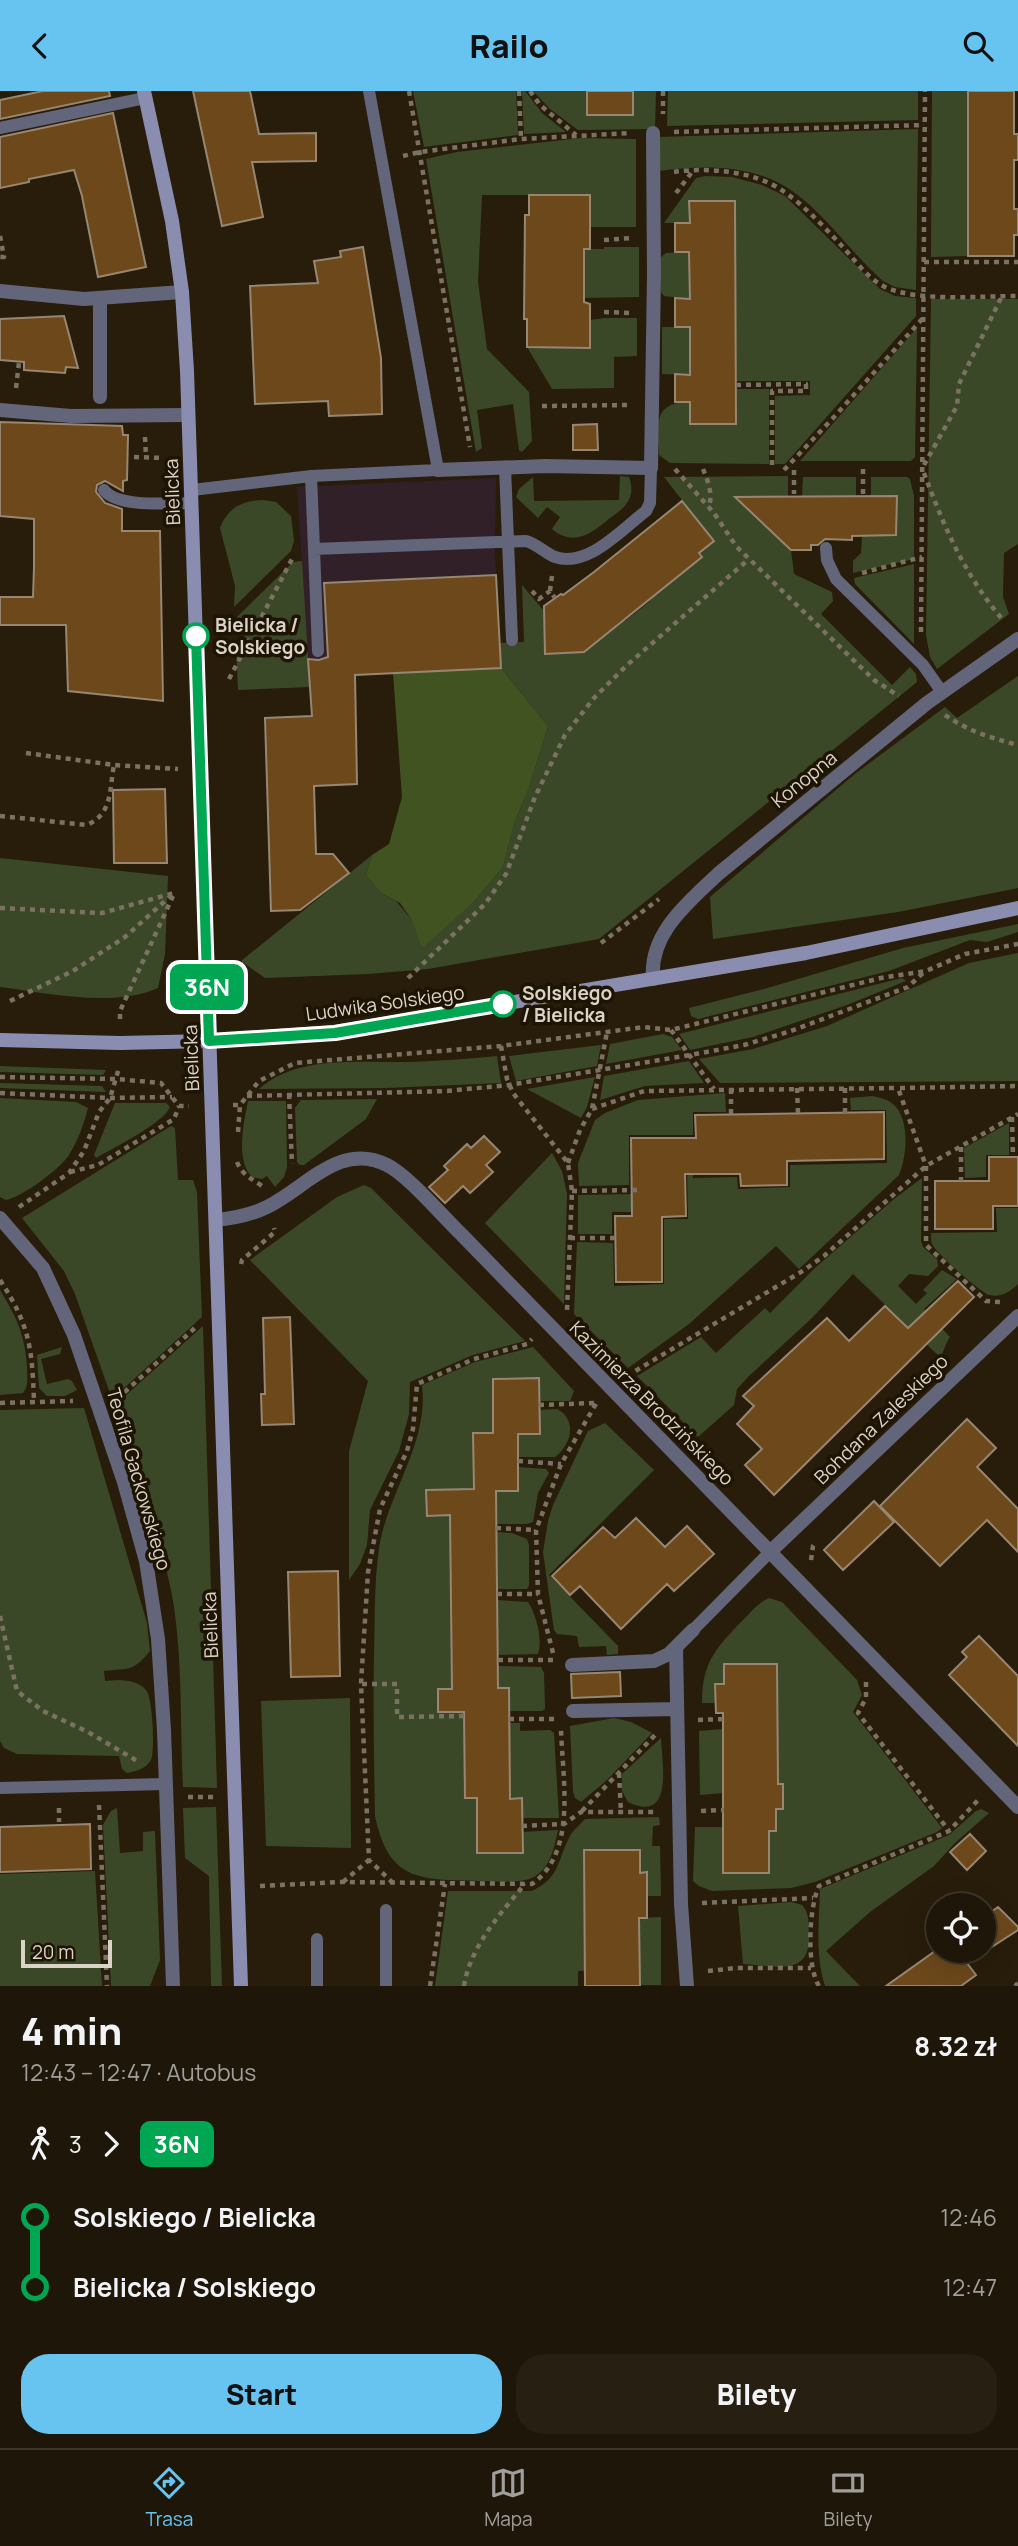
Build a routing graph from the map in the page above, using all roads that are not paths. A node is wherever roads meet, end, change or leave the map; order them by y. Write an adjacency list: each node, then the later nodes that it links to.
1 (369, 91): 13 (lane)
2 (144, 94): 3 (lane); 6 (street, Bielicka)
3 (0, 128)
4 (653, 133): 12 (street)
5 (0, 291): 7 (street)
6 (182, 292): 7 (street); 10 (street, Bielicka)
7 (100, 298): 8 (street)
8 (100, 397)
9 (0, 409): 10 (street)
10 (188, 415): 16 (street, Bielicka)
11 (505, 467): 12 (street); 13 (street); 17 (lane)
12 (651, 468): 17 (lane)
13 (438, 470): 14 (lane)
14 (311, 476): 16 (lane); 19 (lane)
15 (104, 490): 16 (lane)
16 (192, 497): 27 (street, Bielicka)
17 (508, 542): 19 (lane); 21 (lane)
18 (826, 548): 23 (lane)
19 (314, 549): 22 (lane)
20 (1015, 634): 23 (street, Konopna)
21 (512, 640)
22 (318, 652)
23 (942, 692): 25 (street, Konopna)
24 (1018, 908): 25 (street, Ludwika Solskiego)
25 (653, 979): 27 (street, Ludwika Solskiego)
26 (0, 1039): 27 (street, Ludwika Solskiego)
27 (209, 1041): 29 (street, Bielicka)
28 (1, 1220): 37 (street, Teofila Gackowskiego)
29 (216, 1220): 31 (street, Kazimierza Brodzińskiego); 44 (street, Bielicka)
30 (1018, 1316): 31 (street, Bohdana Zaleskiego)
31 (771, 1551): 32 (lane); 39 (street, Kazimierza Brodzińskiego)
32 (693, 1630): 33 (street)
33 (676, 1647): 34 (street); 35 (street)
34 (572, 1665)
35 (677, 1709): 36 (street); 42 (street)
36 (573, 1711)
37 (165, 1784): 38 (lane); 43 (street, Teofila Gackowskiego)
38 (0, 1788)
39 (1018, 1807)
40 (386, 1910): 46 (lane)
41 (317, 1939): 45 (lane)
42 (686, 1980)
43 (173, 1986)
44 (241, 1986)
45 (317, 1986)
46 (386, 1986)

